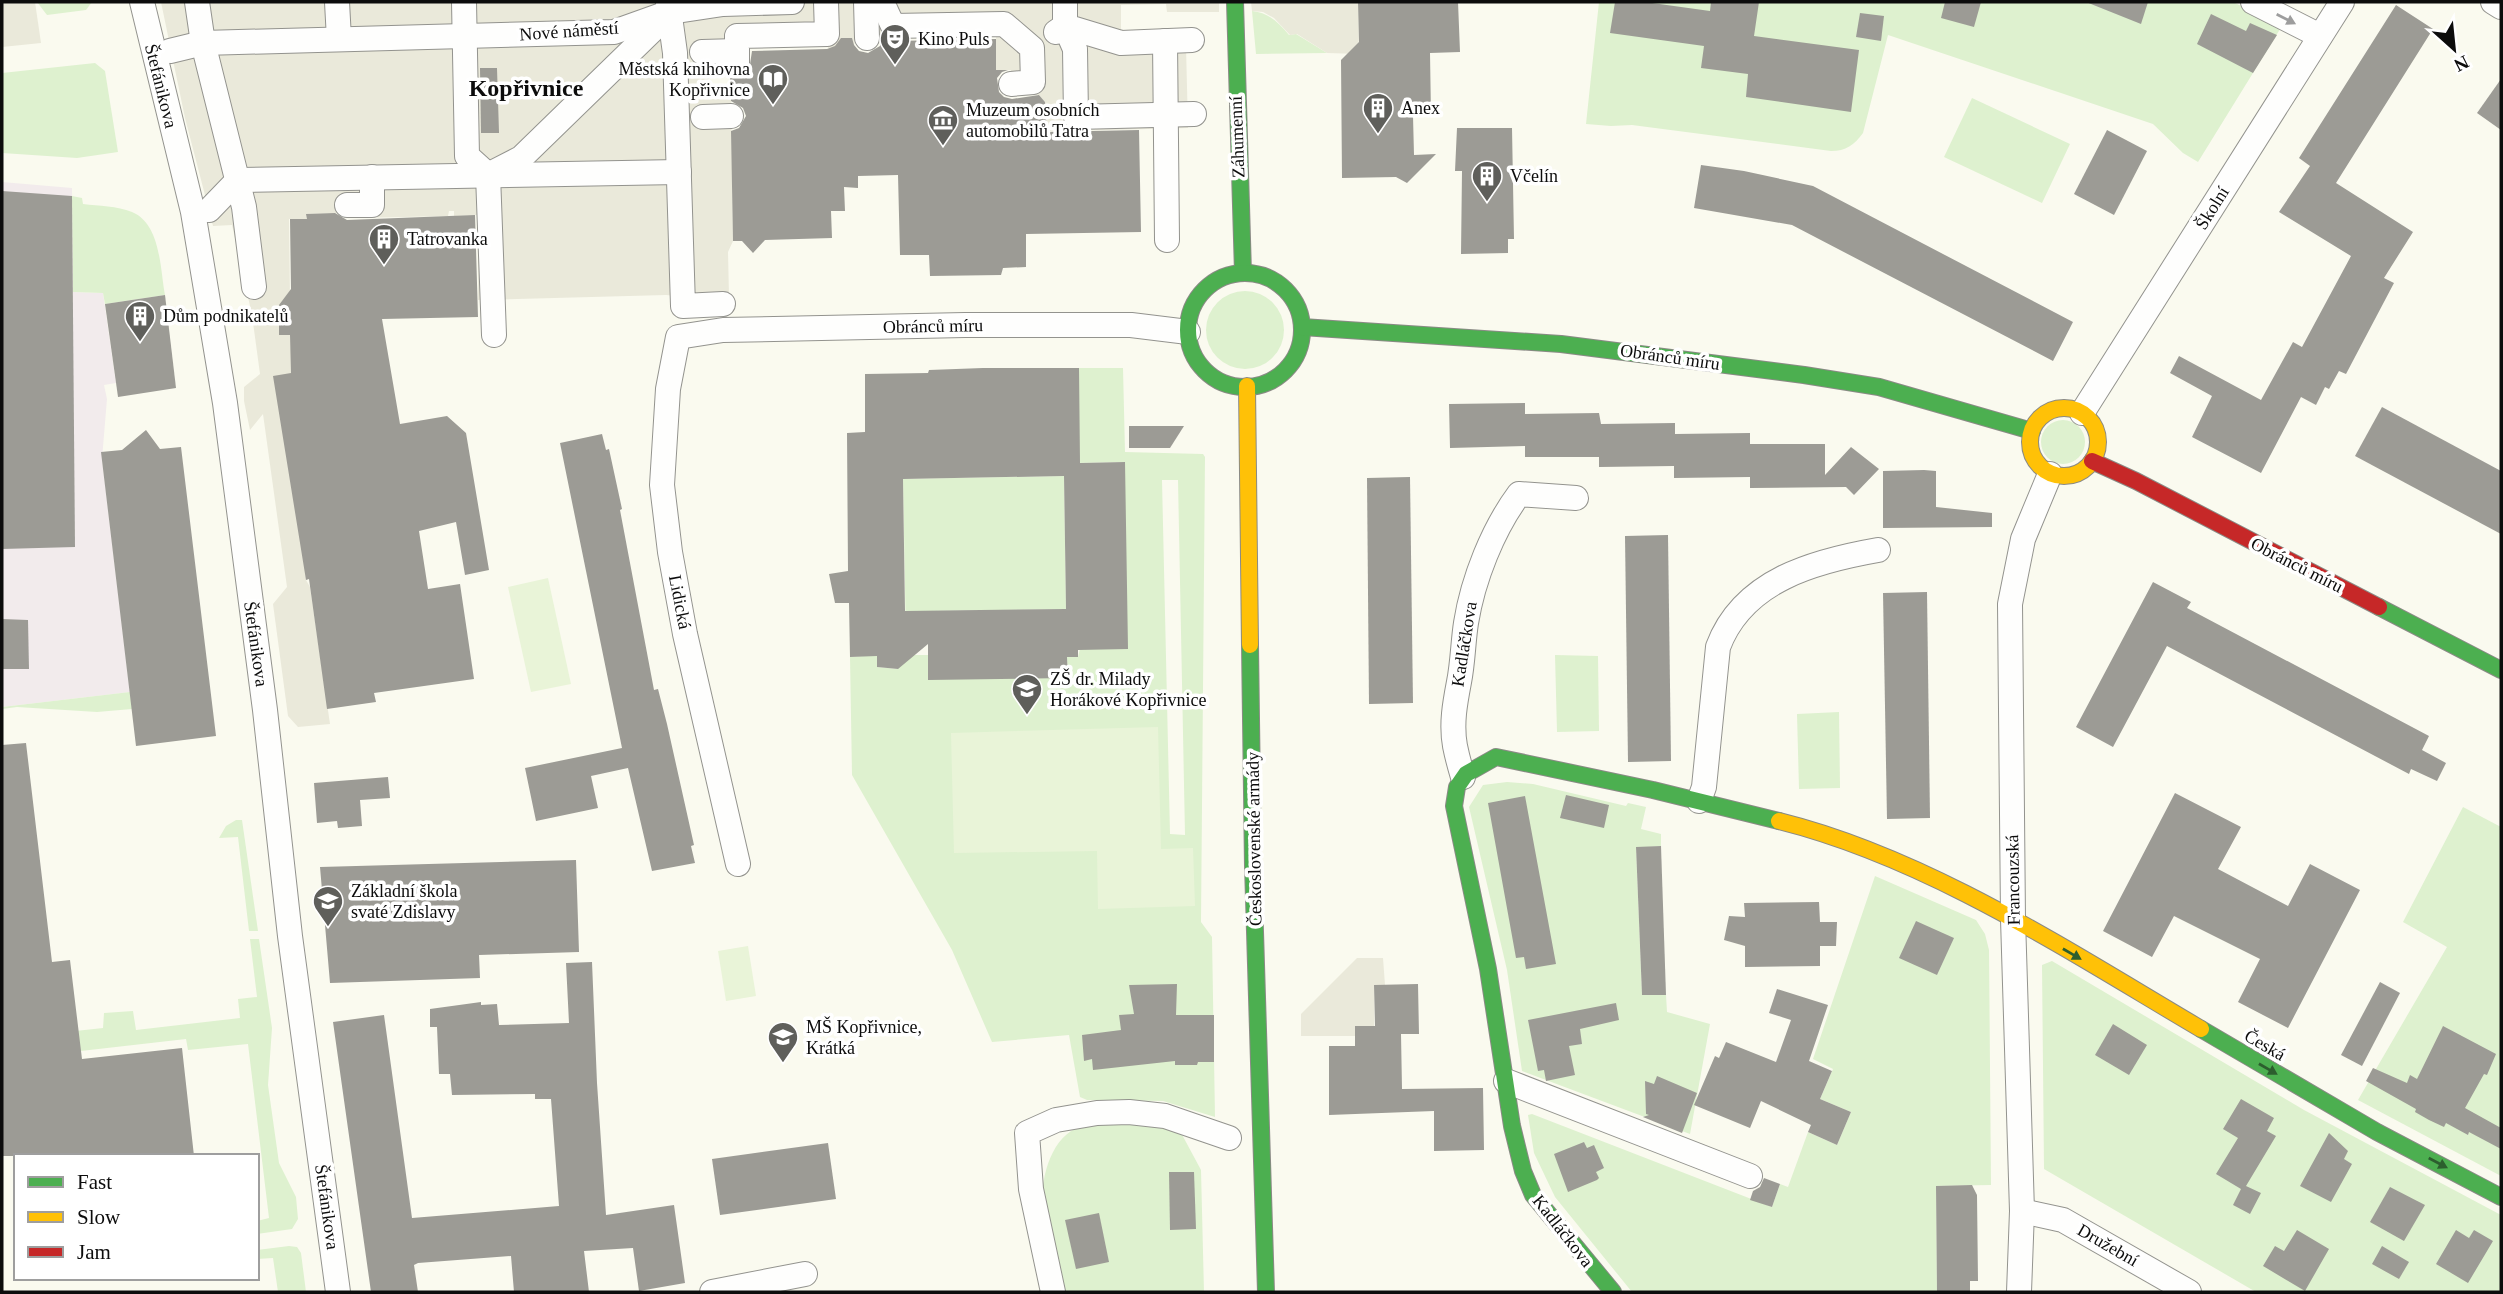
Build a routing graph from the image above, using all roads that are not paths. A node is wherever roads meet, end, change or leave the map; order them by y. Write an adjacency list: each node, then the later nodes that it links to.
1 (142, 2): 63 (street, Štefánikova)
2 (197, 2): 23 (street)
3 (337, 2): 20 (street)
4 (464, 2): 17 (street)
5 (792, 2): 13 (street)
6 (826, 2): 24 (street)
7 (866, 2): 19 (street)
8 (882, 2): 16 (street)
9 (1235, 2): 38 (main road, Záhumenní)
10 (2253, 2): 18 (street, one-way to 18)
11 (2342, 2): 18 (street, Školní)
12 (2493, 2): 15 (street)
13 (723, 4): 14 (street); 24 (street)
14 (669, 7): 17 (street, Nové náměstí); 24 (street); 32 (street, Nové náměstí)
15 (2501, 7)
16 (1051, 30): 22 (street); 26 (street); 29 (street)
17 (466, 36): 20 (street, Nové náměstí); 32 (street)
18 (2320, 36): 46 (street, Školní)
19 (867, 38)
20 (339, 39): 23 (street, Nové náměstí)
21 (1192, 40): 22 (street)
22 (1165, 41): 29 (street)
23 (203, 43): 25 (street, Nové náměstí); 34 (street)
24 (715, 49): 30 (street)
25 (170, 51)
26 (1011, 84)
27 (1194, 114): 29 (street)
28 (731, 116): 30 (street)
29 (1165, 116): 37 (street)
30 (691, 117): 31 (street)
31 (679, 172): 32 (street, Nové náměstí); 40 (street)
32 (488, 175): 33 (street, Nové náměstí); 43 (street)
33 (372, 177): 34 (street, Nové náměstí); 35 (street)
34 (238, 180): 36 (street); 36 (street)
35 (347, 205)
36 (254, 207): 39 (street)
37 (1167, 240)
38 (1243, 273): 41 (main road); 42 (main road)
39 (254, 287)
40 (723, 304)
41 (1302, 327): 45 (main road); 47 (main road, Obránců míru)
42 (1188, 332): 44 (street, Obránců míru); 45 (main road)
43 (494, 335)
44 (678, 337): 55 (street, Lidická)
45 (1247, 386): 66 (main road, Československé armády)
46 (2082, 413): 47 (main road); 48 (main road)
47 (2032, 430): 49 (main road)
48 (2092, 461): 49 (main road); 52 (main road, Obránců míru)
49 (2050, 474): 56 (street, Francouzská)
50 (1576, 498): 53 (street, Kadláčkova)
51 (1878, 550): 54 (street)
52 (2501, 670)
53 (1463, 777): 54 (main road); 57 (main road, Kadláčkova)
54 (1699, 801): 56 (main road)
55 (738, 864)
56 (2013, 919): 60 (main road, Česká, one-way to 60); 61 (street, Francouzská)
57 (1506, 1081): 59 (street); 67 (main road, Kadláčkova)
58 (1228, 1138): 65 (street)
59 (1750, 1176)
60 (2501, 1196)
61 (2022, 1211): 68 (street, Francouzská); 69 (street, Družební)
62 (804, 1274): 64 (street)
63 (338, 1292)
64 (712, 1292)
65 (1053, 1292)
66 (1265, 1292)
67 (1614, 1292)
68 (2019, 1292)
69 (2189, 1292)

